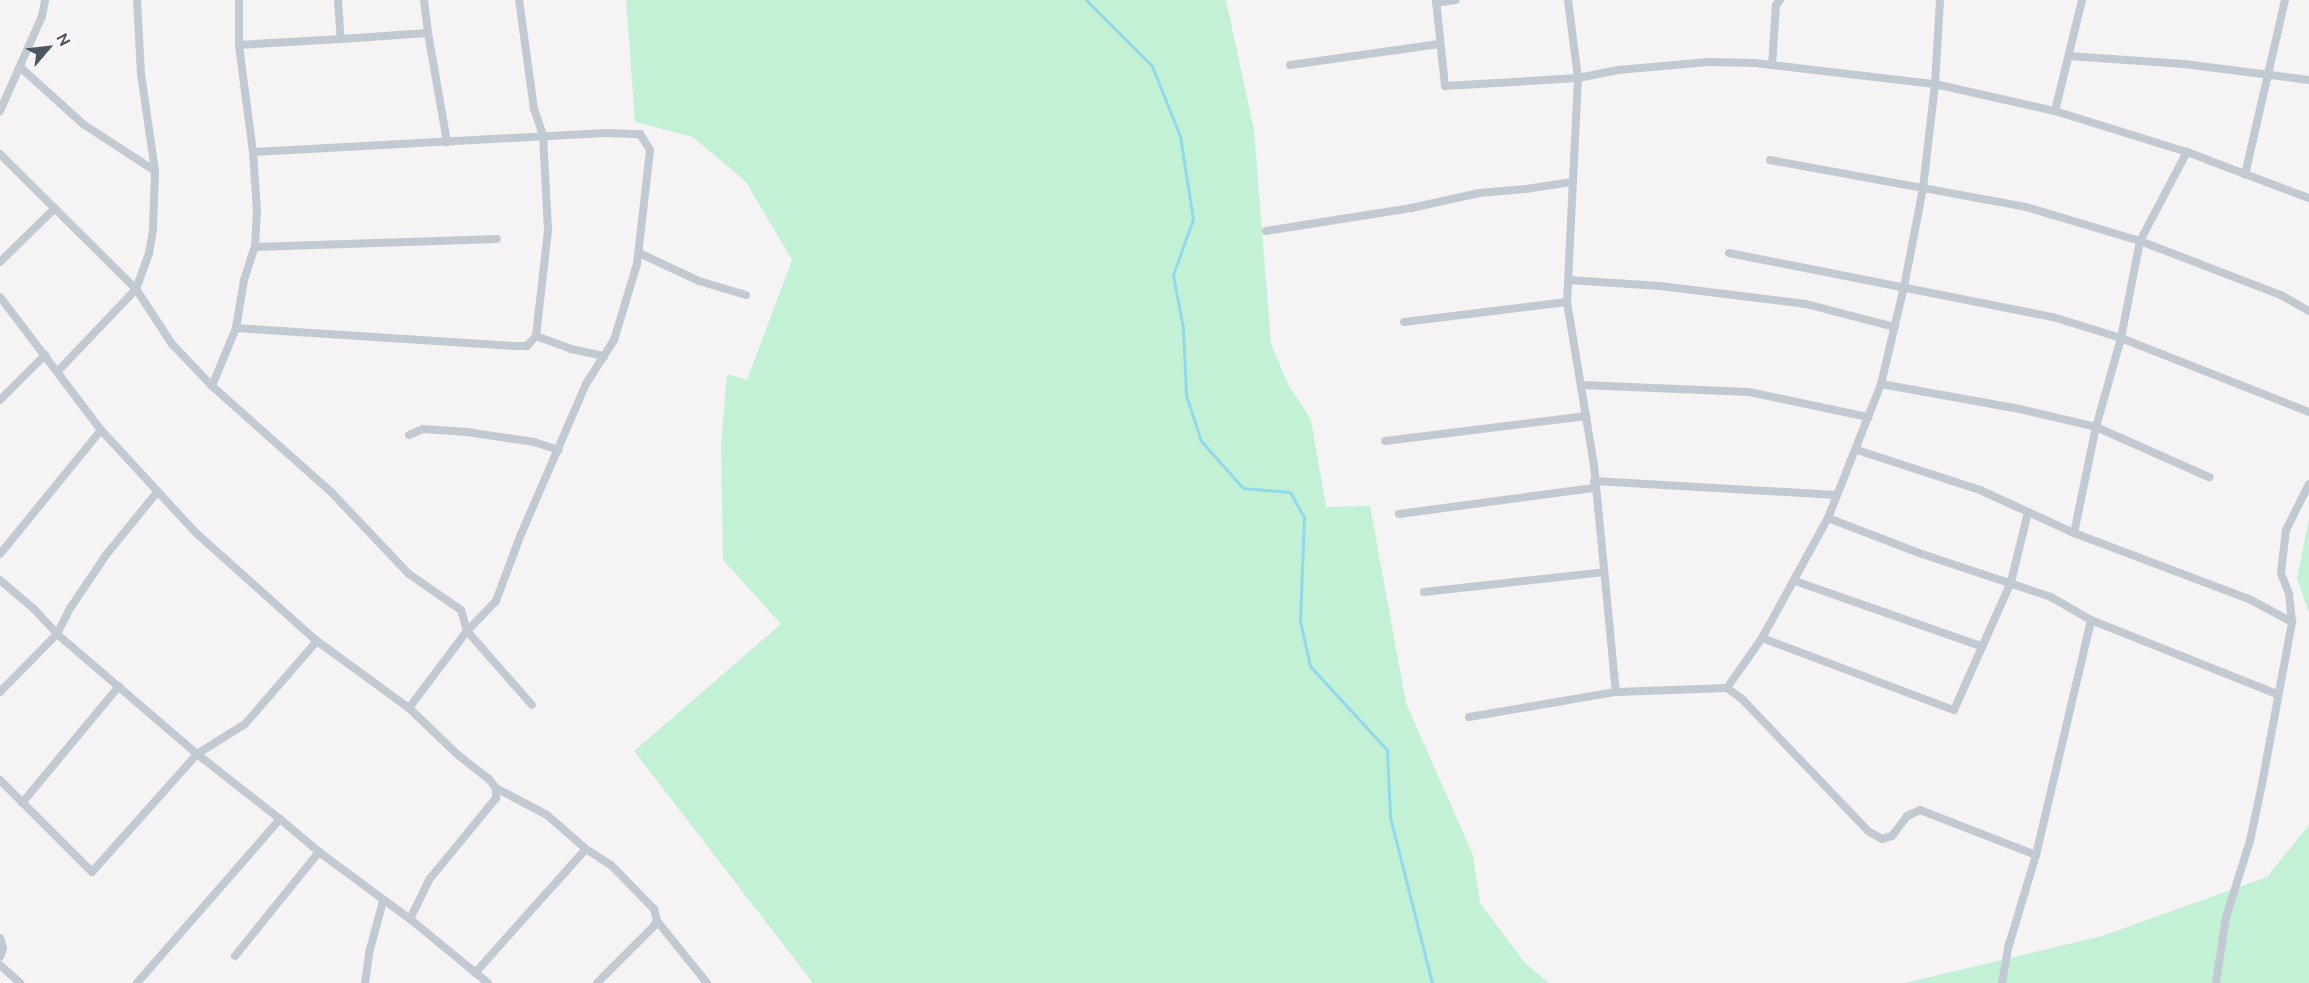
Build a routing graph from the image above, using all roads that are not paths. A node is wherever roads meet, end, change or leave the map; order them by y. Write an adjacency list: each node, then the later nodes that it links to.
1 (45, 0): 21 (street)
2 (137, 0): 34 (street)
3 (239, 0): 17 (street)
4 (338, 0): 15 (street)
5 (424, 0): 14 (street)
6 (519, 0): 28 (street)
7 (1456, 0): 13 (street)
8 (1568, 0): 23 (street)
9 (1780, 0): 19 (street)
10 (1940, 0): 25 (street)
11 (2082, 0): 18 (street)
12 (2285, 0): 22 (street)
13 (1436, 2): 16 (street)
14 (428, 33): 15 (street); 29 (street)
15 (341, 39): 17 (street)
16 (1440, 44): 20 (street); 23 (street)
17 (239, 45): 30 (street)
18 (2069, 56): 22 (street); 27 (street)
19 (1772, 65): 23 (street); 25 (street)
20 (1290, 66)
21 (20, 67): 26 (street); 34 (street)
22 (2266, 73): 24 (street); 35 (street)
23 (1578, 78): 36 (street)
24 (2309, 80)
25 (1935, 84): 27 (street); 37 (street)
26 (0, 111)
27 (2055, 111): 31 (street)
28 (543, 135): 29 (street); 44 (street); 57 (street)
29 (447, 142): 30 (street)
30 (254, 152): 43 (street)
31 (2187, 152): 35 (street); 42 (street)
32 (0, 153): 39 (street)
33 (1770, 160): 37 (street)
34 (155, 171): 49 (street)
35 (2245, 174): 38 (street)
36 (1572, 182): 40 (street); 47 (street)
37 (1923, 188): 42 (street); 48 (street)
38 (2309, 198)
39 (55, 208): 46 (street); 49 (street)
40 (1266, 231)
41 (497, 239): 43 (street)
42 (2140, 241): 53 (street); 58 (street)
43 (255, 247): 56 (street)
44 (639, 253): 50 (street); 60 (street)
45 (1728, 253): 48 (street)
46 (0, 262)
47 (1569, 280): 52 (street); 55 (street)
48 (1904, 287): 55 (street); 58 (street)
49 (136, 289): 61 (street); 64 (street)
50 (746, 295)
51 (0, 297): 59 (street)
52 (1567, 302): 54 (street); 63 (street)
53 (2309, 311)
54 (1404, 322)
55 (1895, 327): 62 (street)
56 (236, 328): 57 (street); 64 (street)
57 (536, 336): 60 (street)
58 (2121, 338): 66 (street); 69 (street)
59 (45, 355): 61 (street); 65 (street)
60 (604, 356): 73 (street)
61 (58, 371): 70 (street)
62 (1881, 384): 68 (street); 69 (street)
63 (1582, 385): 67 (street); 68 (street)
64 (212, 386): 92 (street)
65 (0, 400)
66 (2309, 412)
67 (1586, 416): 72 (street); 76 (street)
68 (1868, 417): 74 (street)
69 (2096, 427): 75 (street); 83 (street)
70 (101, 430): 78 (street); 84 (street)
71 (409, 435): 73 (street)
72 (1385, 441)
73 (559, 450): 92 (street)
74 (1857, 450): 79 (street); 80 (street)
75 (2209, 477)
76 (1595, 484): 79 (street); 81 (street); 85 (street)
77 (2309, 484): 91 (street)
78 (158, 491): 93 (street); 95 (street)
79 (1836, 495): 82 (street)
80 (2028, 512): 83 (street); 88 (street)
81 (1399, 514)
82 (1828, 518): 87 (street); 88 (street)
83 (2074, 533): 91 (street)
84 (0, 554)
85 (1604, 572): 89 (street); 100 (street)
86 (0, 580): 93 (street)
87 (1795, 581): 94 (street); 96 (street)
88 (2011, 582): 90 (street); 96 (street)
89 (1424, 592)
90 (2091, 620): 101 (street); 112 (street)
91 (2292, 622): 101 (street)
92 (467, 631): 102 (street); 103 (street)
93 (57, 634): 97 (street); 99 (street)
94 (1762, 638): 96 (street); 98 (street)
95 (316, 641): 103 (street); 105 (street)
96 (1981, 646)
97 (120, 686): 105 (street); 108 (street)
98 (1727, 688): 100 (street); 112 (street)
99 (0, 692)
100 (1616, 692): 104 (street)
101 (2277, 694): 128 (street)
102 (532, 705)
103 (409, 708): 107 (street)
104 (1469, 717)
105 (197, 754): 108 (street); 109 (street)
106 (0, 780): 108 (street)
107 (496, 788): 110 (street); 114 (street)
108 (22, 803)
109 (280, 819): 111 (street); 122 (street)
110 (586, 849): 115 (street); 120 (street)
111 (319, 852): 113 (street); 117 (street)
112 (2036, 855): 127 (street)
113 (383, 901): 114 (street); 123 (street)
114 (410, 919): 120 (street)
115 (657, 921): 125 (street); 126 (street)
116 (0, 938): 118 (street)
117 (236, 956)
118 (0, 957)
119 (0, 965): 121 (street)
120 (475, 973): 124 (street)
121 (20, 983)
122 (137, 983)
123 (364, 983)
124 (488, 983)
125 (597, 983)
126 (707, 983)
127 (2002, 983)
128 (2216, 983)

